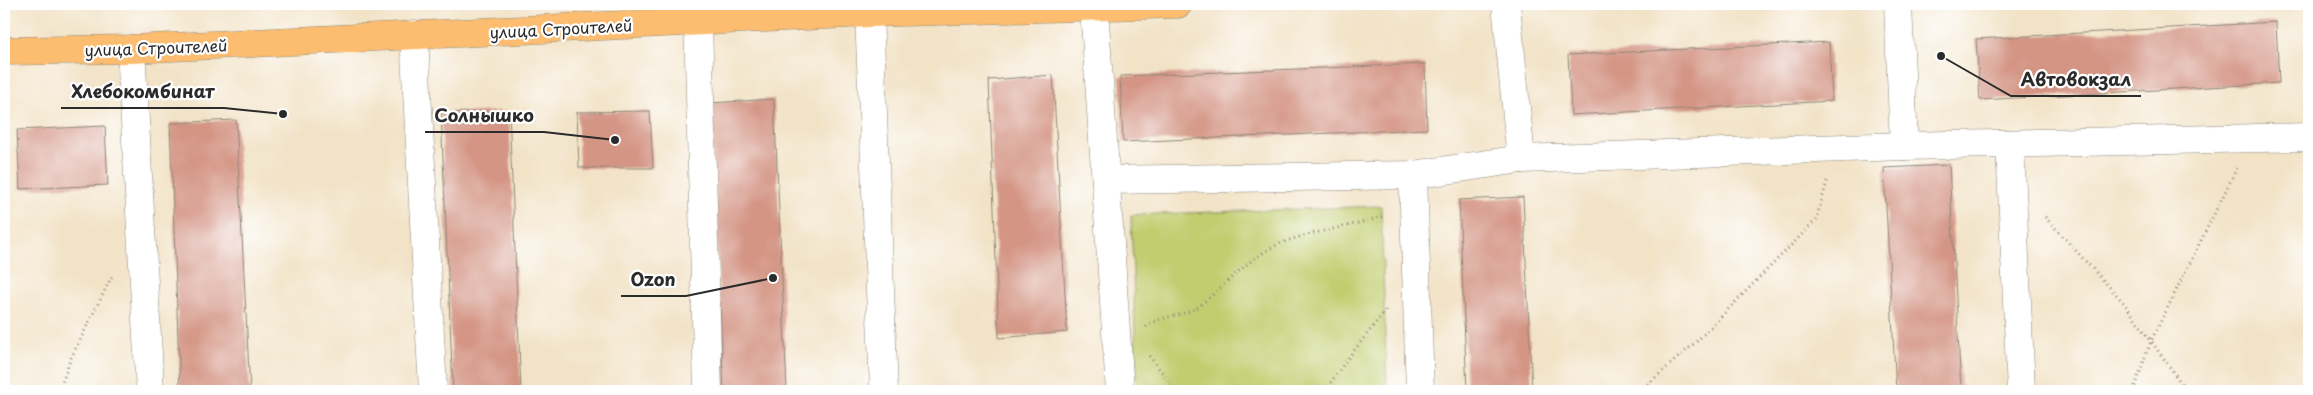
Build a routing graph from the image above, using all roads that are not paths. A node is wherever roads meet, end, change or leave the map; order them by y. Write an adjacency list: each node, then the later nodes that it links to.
1 (1178, 4): 4 (main road, улица Строителей)
2 (1506, 4): 13 (lane)
3 (1898, 4): 12 (lane)
4 (1094, 7): 5 (main road, улица Строителей); 14 (lane)
5 (869, 13): 6 (main road, улица Строителей); 19 (lane)
6 (698, 22): 7 (main road, улица Строителей); 18 (lane)
7 (414, 34): 8 (main road, улица Строителей); 17 (lane)
8 (132, 49): 9 (main road, улица Строителей); 16 (lane)
9 (4, 51)
10 (2309, 137): 11 (lane)
11 (2010, 144): 12 (lane); 22 (lane)
12 (1904, 146): 13 (lane)
13 (1521, 159): 15 (lane)
14 (1106, 180): 15 (lane); 20 (lane)
15 (1413, 186): 21 (lane)
16 (150, 391)
17 (433, 391)
18 (708, 391)
19 (884, 391)
20 (1120, 391)
21 (1420, 391)
22 (2021, 391)

